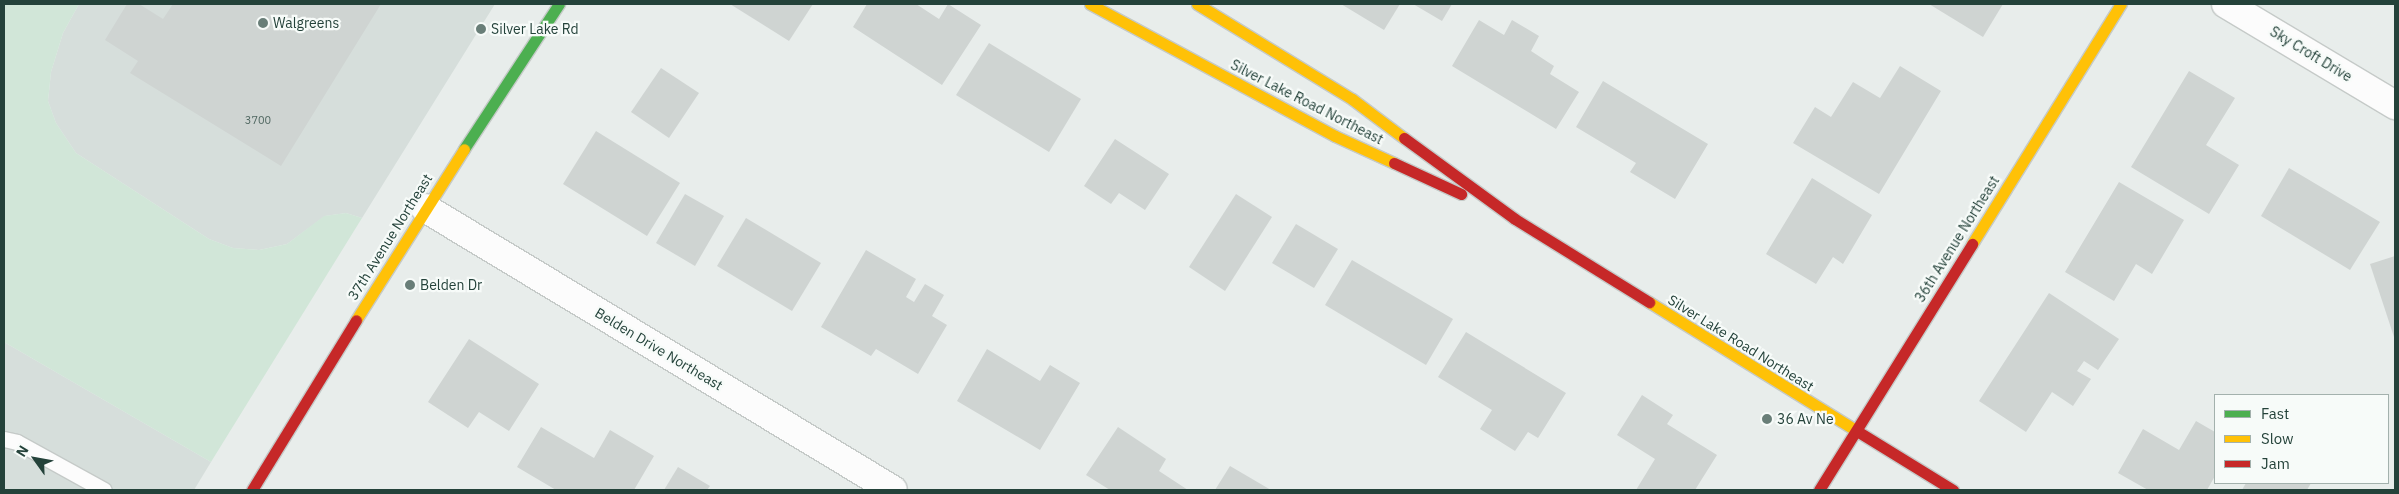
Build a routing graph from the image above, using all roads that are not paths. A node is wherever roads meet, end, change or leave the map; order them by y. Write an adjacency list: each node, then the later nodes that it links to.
1 (559, 4): 7 (main road, 37th Avenue Northeast)
2 (1090, 4): 8 (main road, Silver Lake Road Northeast)
3 (1197, 4): 8 (main road, Silver Lake Road Northeast)
4 (2121, 4): 9 (main road, 36th Avenue Northeast)
5 (2226, 4): 6 (street, Sky Croft Drive)
6 (2395, 105)
7 (425, 208): 12 (main road, 37th Avenue Northeast); 13 (street, Belden Drive Northeast)
8 (1515, 219): 9 (main road, Silver Lake Road Northeast)
9 (1856, 432): 14 (main road, 36th Avenue Northeast); 15 (main road, Silver Lake Road Northeast)
10 (4, 439): 11 (lane)
11 (104, 490)
12 (252, 490)
13 (893, 490)
14 (1819, 490)
15 (1953, 490)

